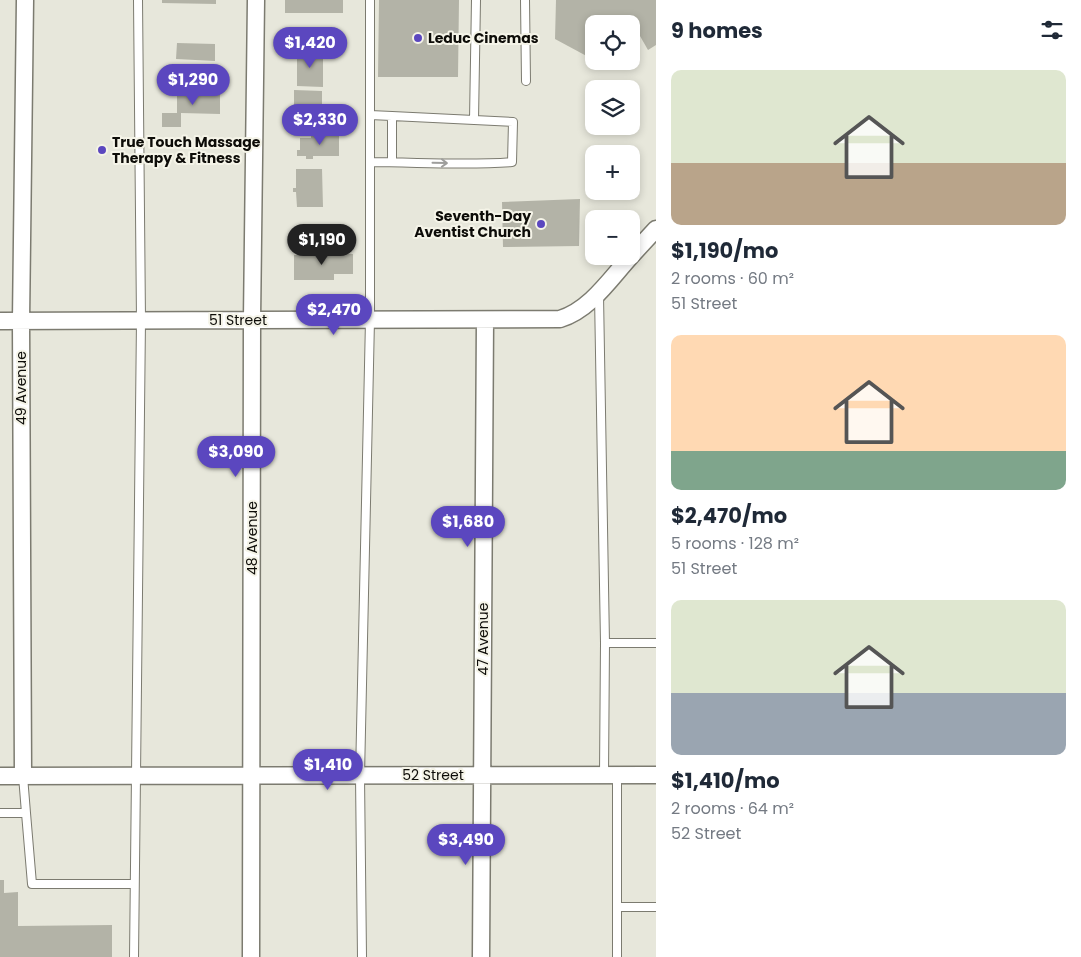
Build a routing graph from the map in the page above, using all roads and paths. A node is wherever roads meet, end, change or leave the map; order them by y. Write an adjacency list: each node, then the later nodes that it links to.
1 (25, 0): 22 (street, 49 Avenue)
2 (138, 0): 18 (lane)
3 (256, 0): 17 (street, 48 Avenue)
4 (370, 0): 8 (lane)
5 (476, 0): 10 (lane)
6 (525, 0): 7 (lane)
7 (526, 81)
8 (370, 115): 9 (lane); 11 (lane)
9 (392, 116): 10 (lane); 12 (lane)
10 (474, 120): 12 (lane, one-way to 10)
11 (370, 162): 12 (lane); 19 (lane)
12 (392, 162)
13 (656, 229): 14 (street, 51 Street)
14 (640, 246)
15 (623, 265): 16 (street, 51 Street)
16 (599, 290): 20 (street, 51 Street); 23 (lane)
17 (252, 319): 18 (street, 51 Street); 19 (street, 51 Street); 31 (street, 48 Avenue)
18 (141, 320): 22 (street, 51 Street); 30 (lane)
19 (370, 320): 20 (street, 51 Street); 32 (lane)
20 (485, 320): 25 (street, 47 Avenue)
21 (0, 321): 22 (street, 51 Street)
22 (21, 321): 29 (street, 49 Avenue)
23 (605, 643): 24 (lane); 26 (lane)
24 (656, 643)
25 (482, 775): 26 (street, 52 Street); 32 (street, 52 Street); 41 (street, 47 Avenue)
26 (610, 775): 27 (street, 52 Street); 36 (lane)
27 (656, 775)
28 (0, 776): 29 (street, 52 Street)
29 (23, 776): 30 (street, 52 Street); 34 (lane)
30 (134, 776): 31 (street, 52 Street); 35 (lane)
31 (252, 776): 32 (street, 52 Street); 39 (street, 48 Avenue)
32 (360, 776): 40 (lane)
33 (0, 813): 34 (lane)
34 (26, 813): 35 (lane)
35 (134, 884): 38 (lane)
36 (616, 907): 37 (lane); 42 (lane)
37 (656, 907)
38 (134, 957)
39 (251, 957)
40 (362, 957)
41 (481, 957)
42 (616, 957)

